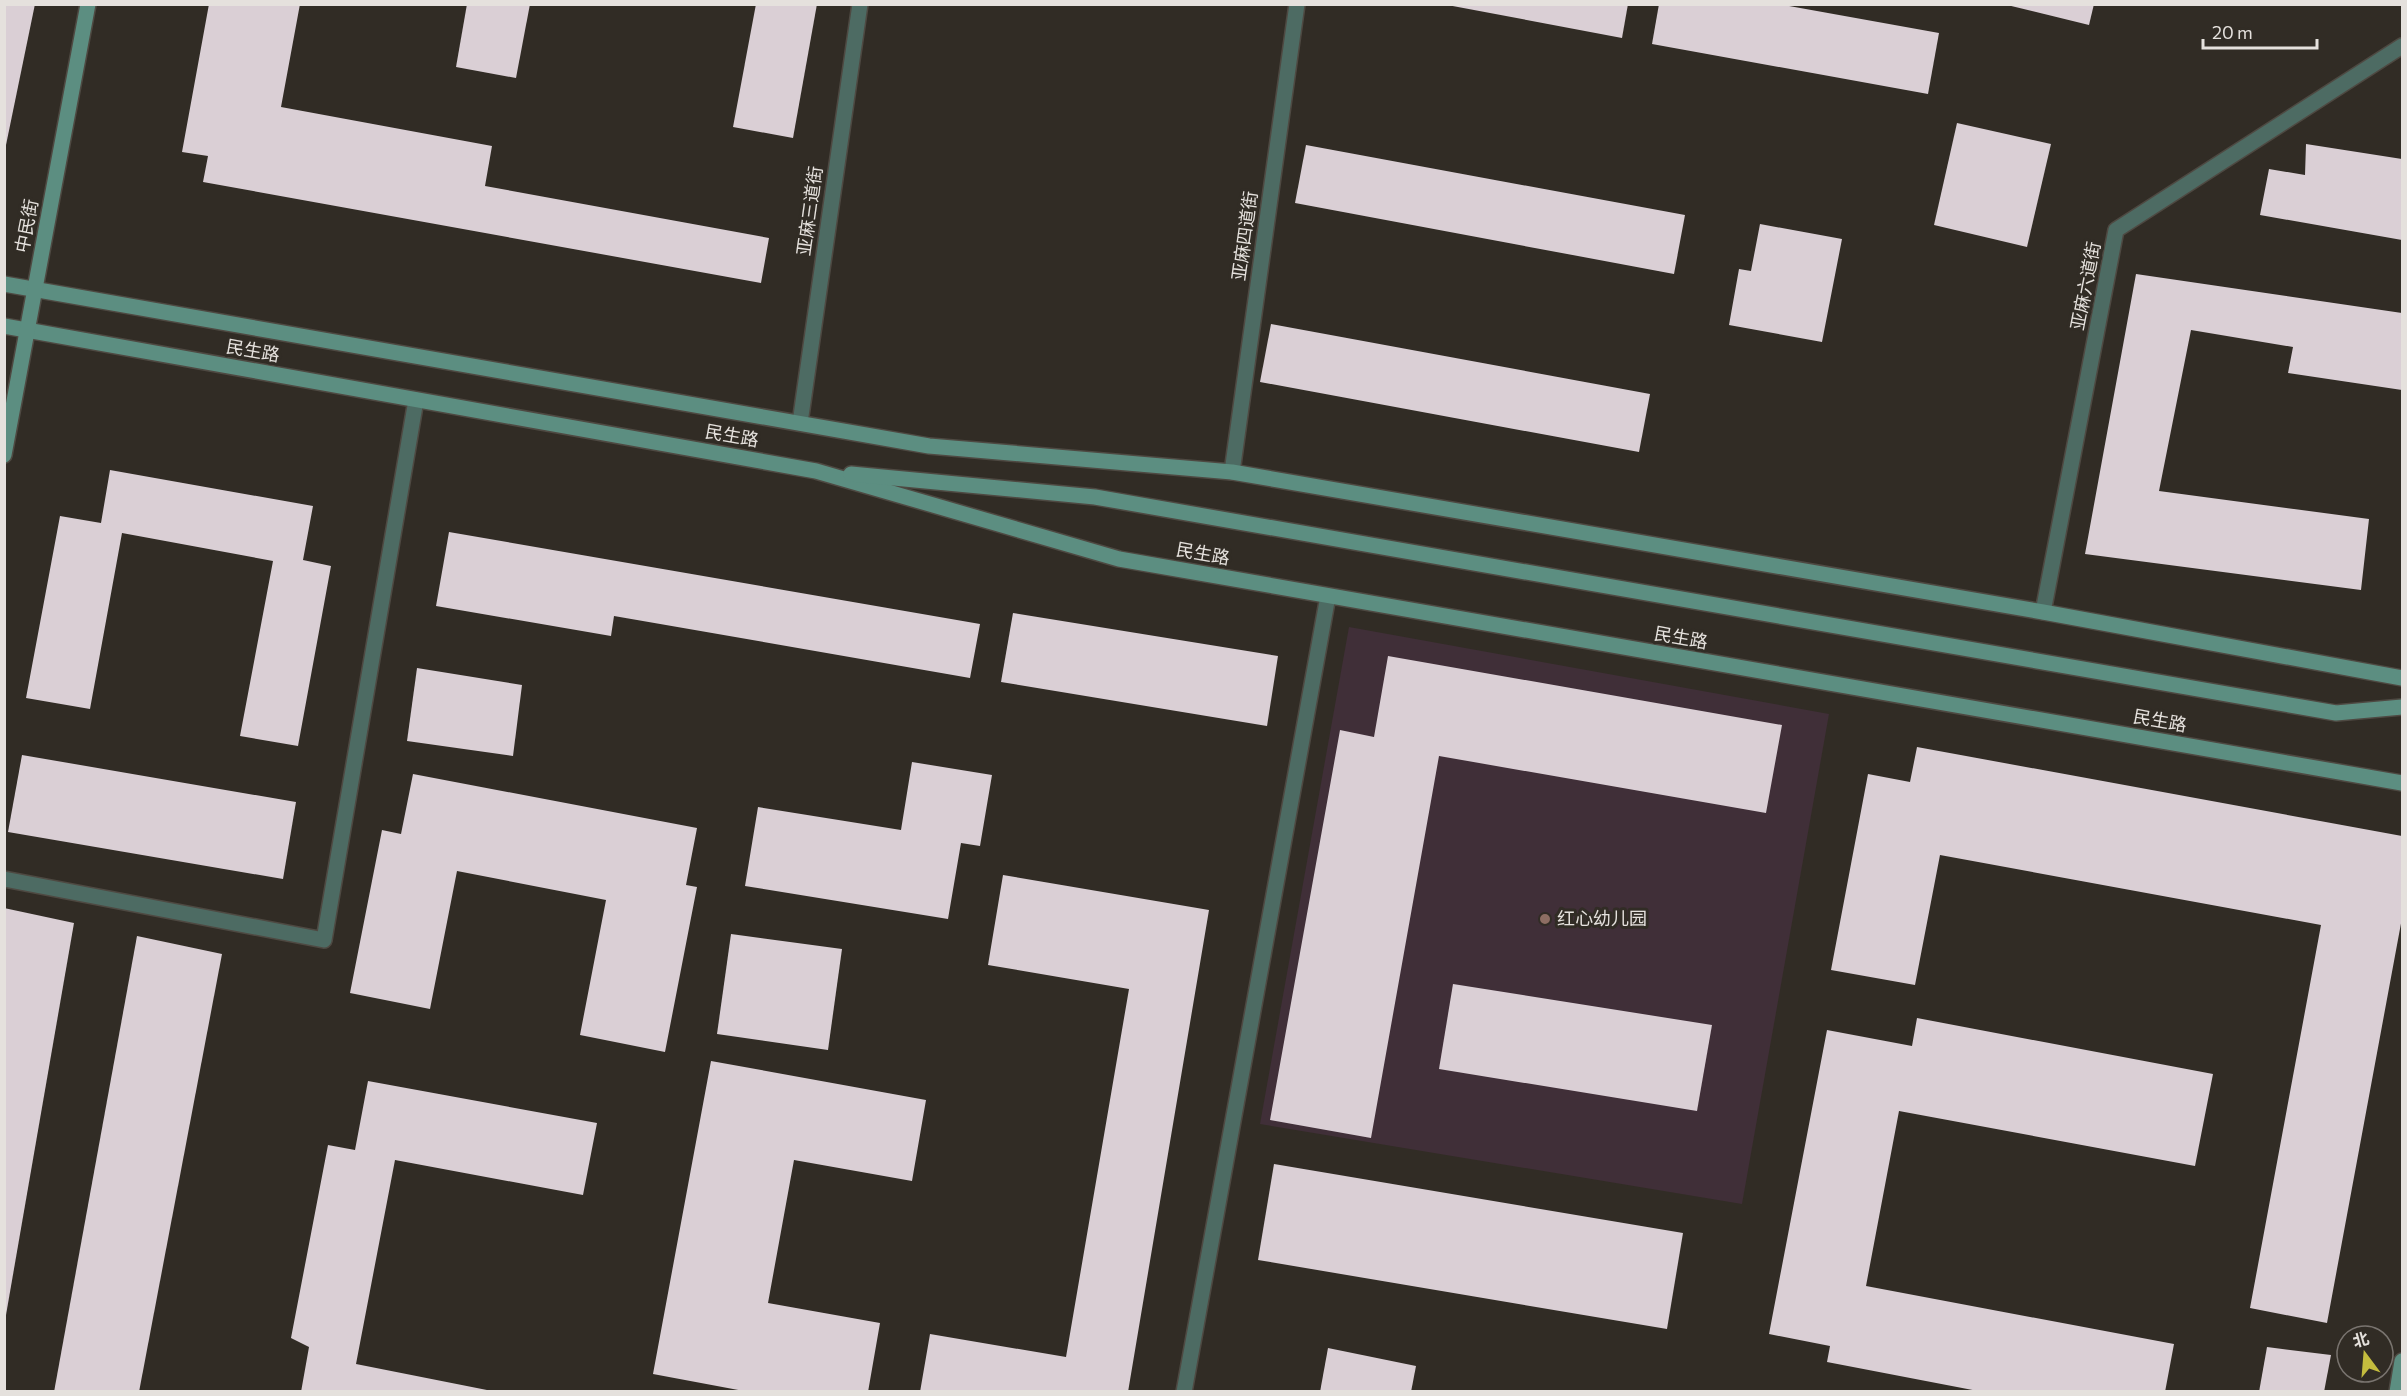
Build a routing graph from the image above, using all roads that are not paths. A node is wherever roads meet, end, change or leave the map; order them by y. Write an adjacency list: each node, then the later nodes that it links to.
1 (88, 4): 6 (main road, 中民街)
2 (860, 4): 10 (street, 亚麻三道街)
3 (1297, 4): 13 (street, 亚麻四道街)
4 (2403, 46): 15 (street, 亚麻六道街)
5 (4, 284): 6 (main road, 民生路)
6 (35, 289): 8 (main road, 中民街); 10 (main road, 民生路)
7 (4, 326): 8 (main road, 民生路)
8 (27, 330): 9 (main road, 民生路); 11 (main road, 中民街)
9 (416, 400): 12 (main road, 民生路); 19 (street)
10 (800, 423): 13 (main road, 民生路)
11 (4, 455)
12 (816, 471): 14 (main road, 民生路); 17 (main road)
13 (1232, 472): 15 (main road, 民生路)
14 (1328, 596): 18 (main road, 民生路); 21 (street)
15 (2043, 612): 16 (main road, 民生路)
16 (2403, 678)
17 (2403, 707)
18 (2403, 783)
19 (4, 879)
20 (2403, 1361): 22 (main road)
21 (1184, 1392)
22 (2397, 1392)

